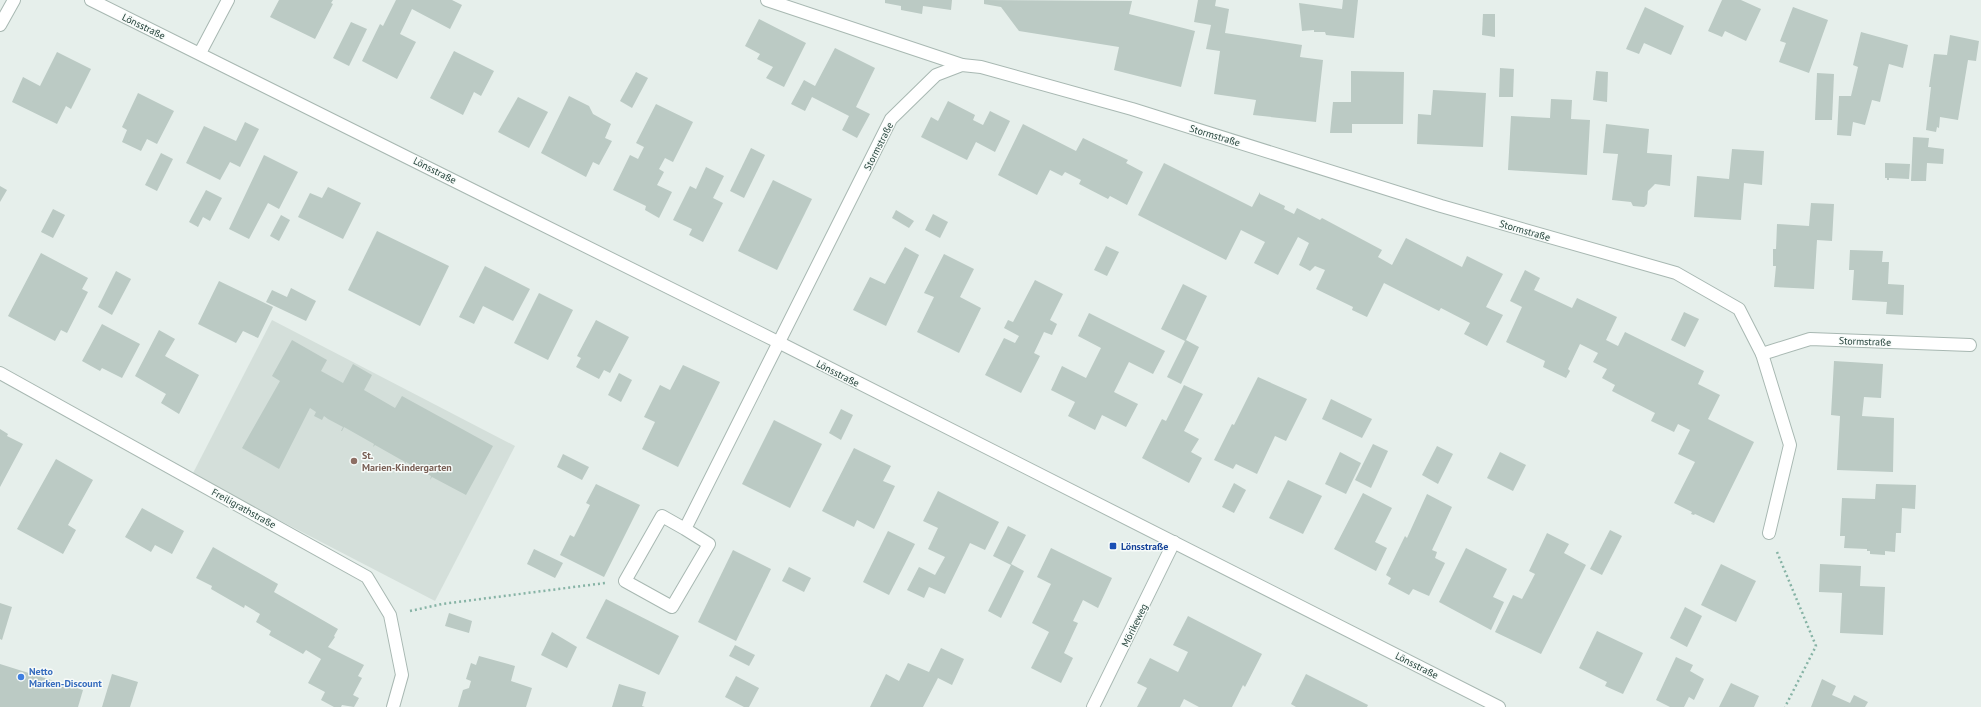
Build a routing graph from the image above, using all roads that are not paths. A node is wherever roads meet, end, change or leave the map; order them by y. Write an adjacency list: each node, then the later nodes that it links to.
1 (14, 0): 5 (street)
2 (91, 0): 6 (street, Lönsstraße)
3 (228, 0): 6 (street)
4 (767, 0): 7 (street)
5 (0, 25)
6 (200, 53): 8 (street, Lönsstraße)
7 (962, 64): 8 (street, Stormstraße); 10 (street, Stormstraße)
8 (778, 342): 12 (street); 14 (street, Lönsstraße)
9 (1970, 345): 10 (street, Stormstraße)
10 (1762, 354): 13 (street, Stormstraße)
11 (0, 373): 15 (street, Freiligrathstraße)
12 (685, 529): 12 (street)
13 (1769, 533)
14 (1174, 542): 16 (street, Mörikeweg); 17 (street, Lönsstraße)
15 (393, 707)
16 (1093, 707)
17 (1499, 707)

